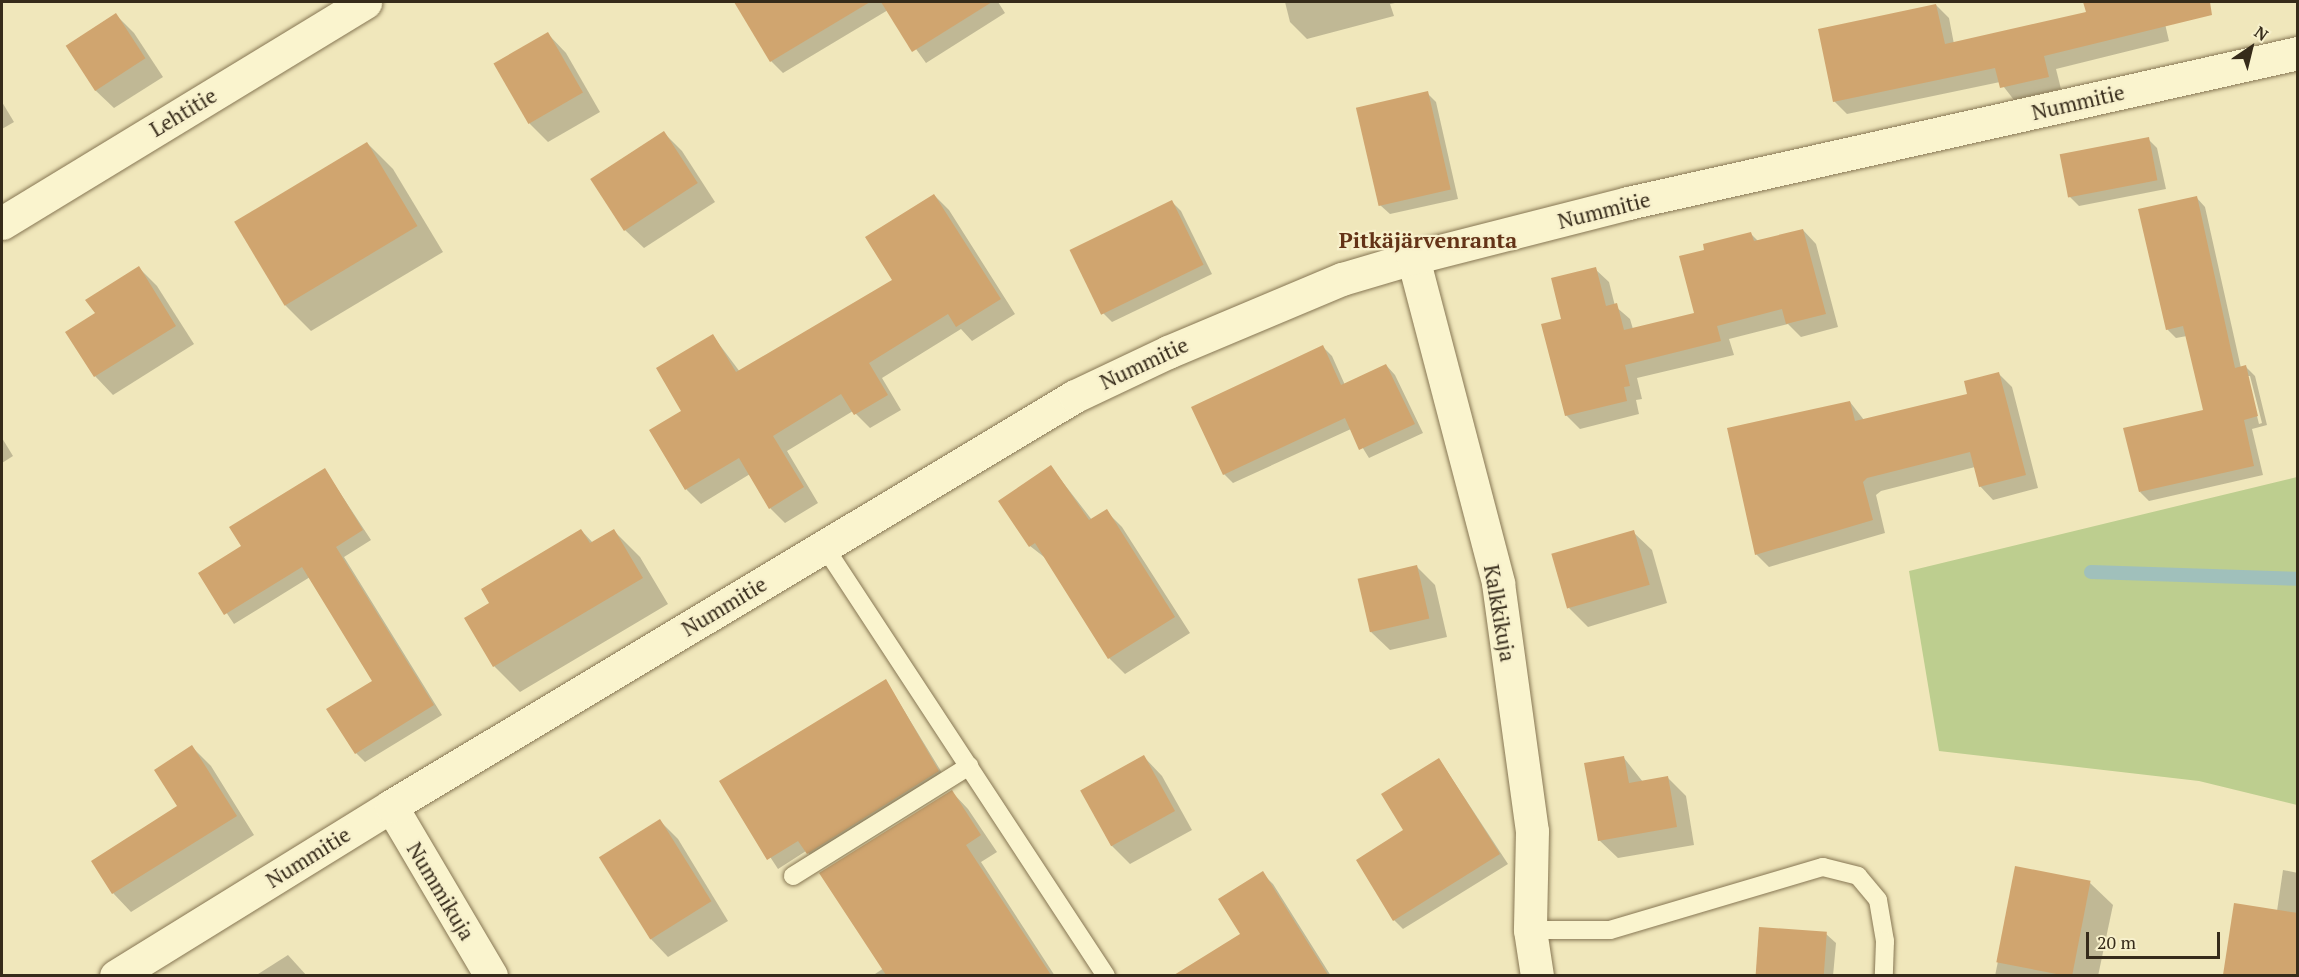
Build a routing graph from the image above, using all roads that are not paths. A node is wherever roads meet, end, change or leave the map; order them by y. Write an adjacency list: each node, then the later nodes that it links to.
1 (355, 4): 3 (street, Lehtitie)
2 (2298, 53): 4 (street, Nummitie)
3 (2, 223)
4 (1413, 258): 5 (street, Nummitie); 9 (street, Kalkkikuja)
5 (824, 546): 6 (lane); 7 (street, Nummitie)
6 (969, 766): 8 (lane); 12 (lane)
7 (391, 806): 10 (street, Nummitie); 11 (street, Nummikuja)
8 (793, 876)
9 (1530, 930): 13 (street, Kalkkikuja); 14 (lane)
10 (116, 975)
11 (491, 975)
12 (1106, 975)
13 (1537, 975)
14 (1884, 975)

